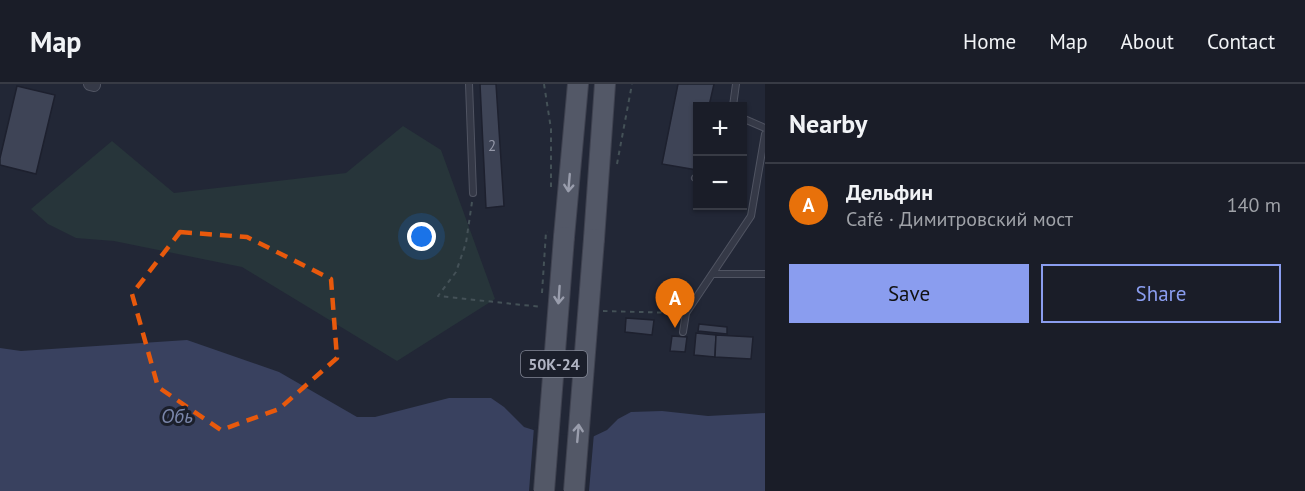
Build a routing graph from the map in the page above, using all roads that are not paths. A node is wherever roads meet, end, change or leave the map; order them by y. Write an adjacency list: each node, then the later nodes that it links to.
1 (469, 84): 13 (lane)
2 (567, 84): 9 (main road)
3 (578, 84): 9 (main road)
4 (605, 84): 11 (main road)
5 (616, 84): 11 (main road)
6 (736, 84): 7 (lane)
7 (734, 102)
8 (747, 120): 10 (lane)
9 (573, 128): 17 (main road, 50К-24, one-way to 17, bridge)
10 (765, 128)
11 (602, 132): 18 (main road, 50К-24, one-way to 11, bridge)
12 (765, 135): 14 (lane)
13 (473, 193)
14 (713, 274): 15 (lane); 16 (lane)
15 (765, 274)
16 (683, 332)
17 (544, 491)
18 (574, 491)

